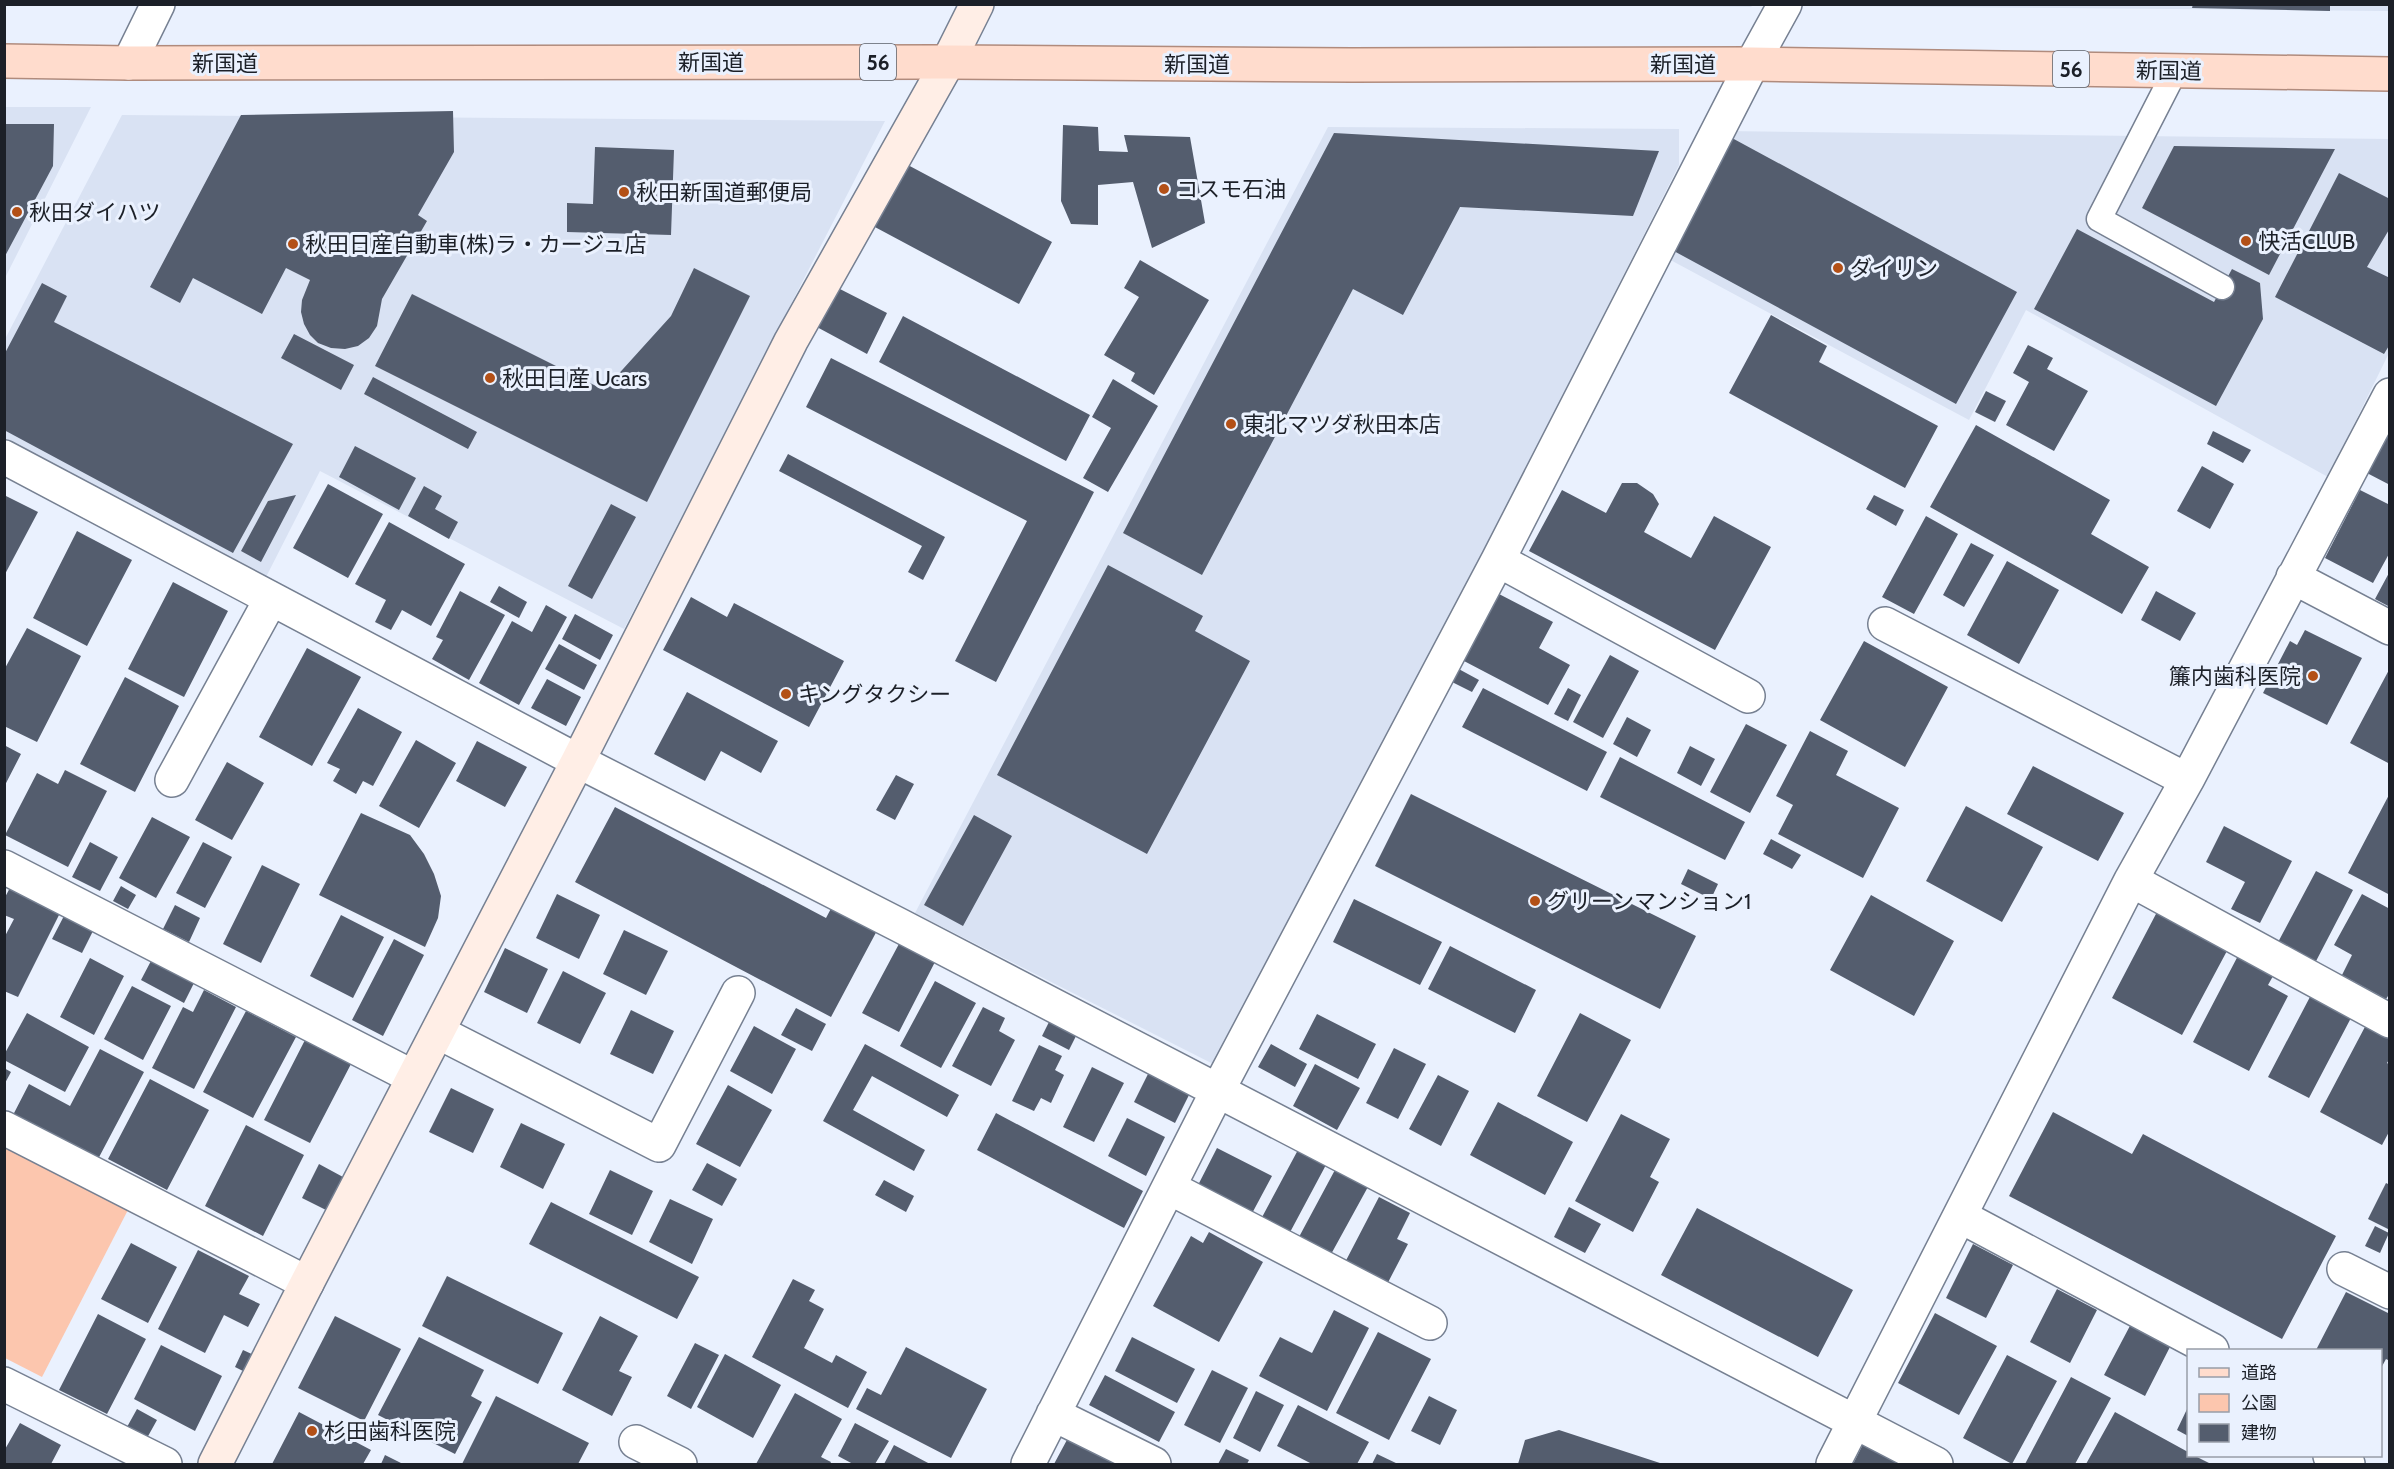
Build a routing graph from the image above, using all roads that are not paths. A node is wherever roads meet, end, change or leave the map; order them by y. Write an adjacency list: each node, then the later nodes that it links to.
1 (158, 4): 6 (street)
2 (976, 4): 5 (street)
3 (1785, 4): 7 (street)
4 (4, 61): 6 (main road, 新国道 / 56)
5 (948, 62): 6 (main road, 新国道 / 56); 7 (main road, 新国道 / 56); 19 (street)
6 (129, 63)
7 (1752, 63): 8 (main road, 新国道 / 56); 13 (street)
8 (2175, 71): 9 (main road, 新国道 / 56); 10 (lane)
9 (2390, 74)
10 (2222, 287)
11 (2390, 395): 14 (street)
12 (4, 457): 15 (street)
13 (1498, 560): 18 (street); 28 (street)
14 (2293, 577): 17 (street); 21 (street)
15 (271, 599): 19 (street); 20 (street)
16 (1885, 624): 21 (street)
17 (2390, 628)
18 (1748, 696)
19 (578, 761): 26 (street); 28 (street)
20 (172, 780)
21 (2187, 780): 23 (street)
22 (4, 867): 27 (street)
23 (2131, 880): 25 (street); 31 (street)
24 (738, 993): 26 (street)
25 (2390, 1021)
26 (438, 1032): 27 (street)
27 (413, 1077): 33 (street)
28 (1218, 1090): 30 (street); 39 (street)
29 (4, 1128): 33 (street)
30 (1170, 1188): 35 (street); 38 (street)
31 (1960, 1216): 36 (street); 39 (street)
32 (2344, 1269): 34 (street)
33 (307, 1283): 43 (street)
34 (2390, 1292)
35 (1430, 1323)
36 (2210, 1349)
37 (4, 1384): 42 (street)
38 (1053, 1414): 45 (street); 46 (street)
39 (1856, 1422): 47 (street); 48 (street)
40 (636, 1442): 44 (street)
41 (2334, 1457): 49 (street)
42 (165, 1464)
43 (215, 1464)
44 (680, 1464)
45 (1028, 1464)
46 (1154, 1464)
47 (1833, 1464)
48 (1936, 1464)
49 (2348, 1464)

